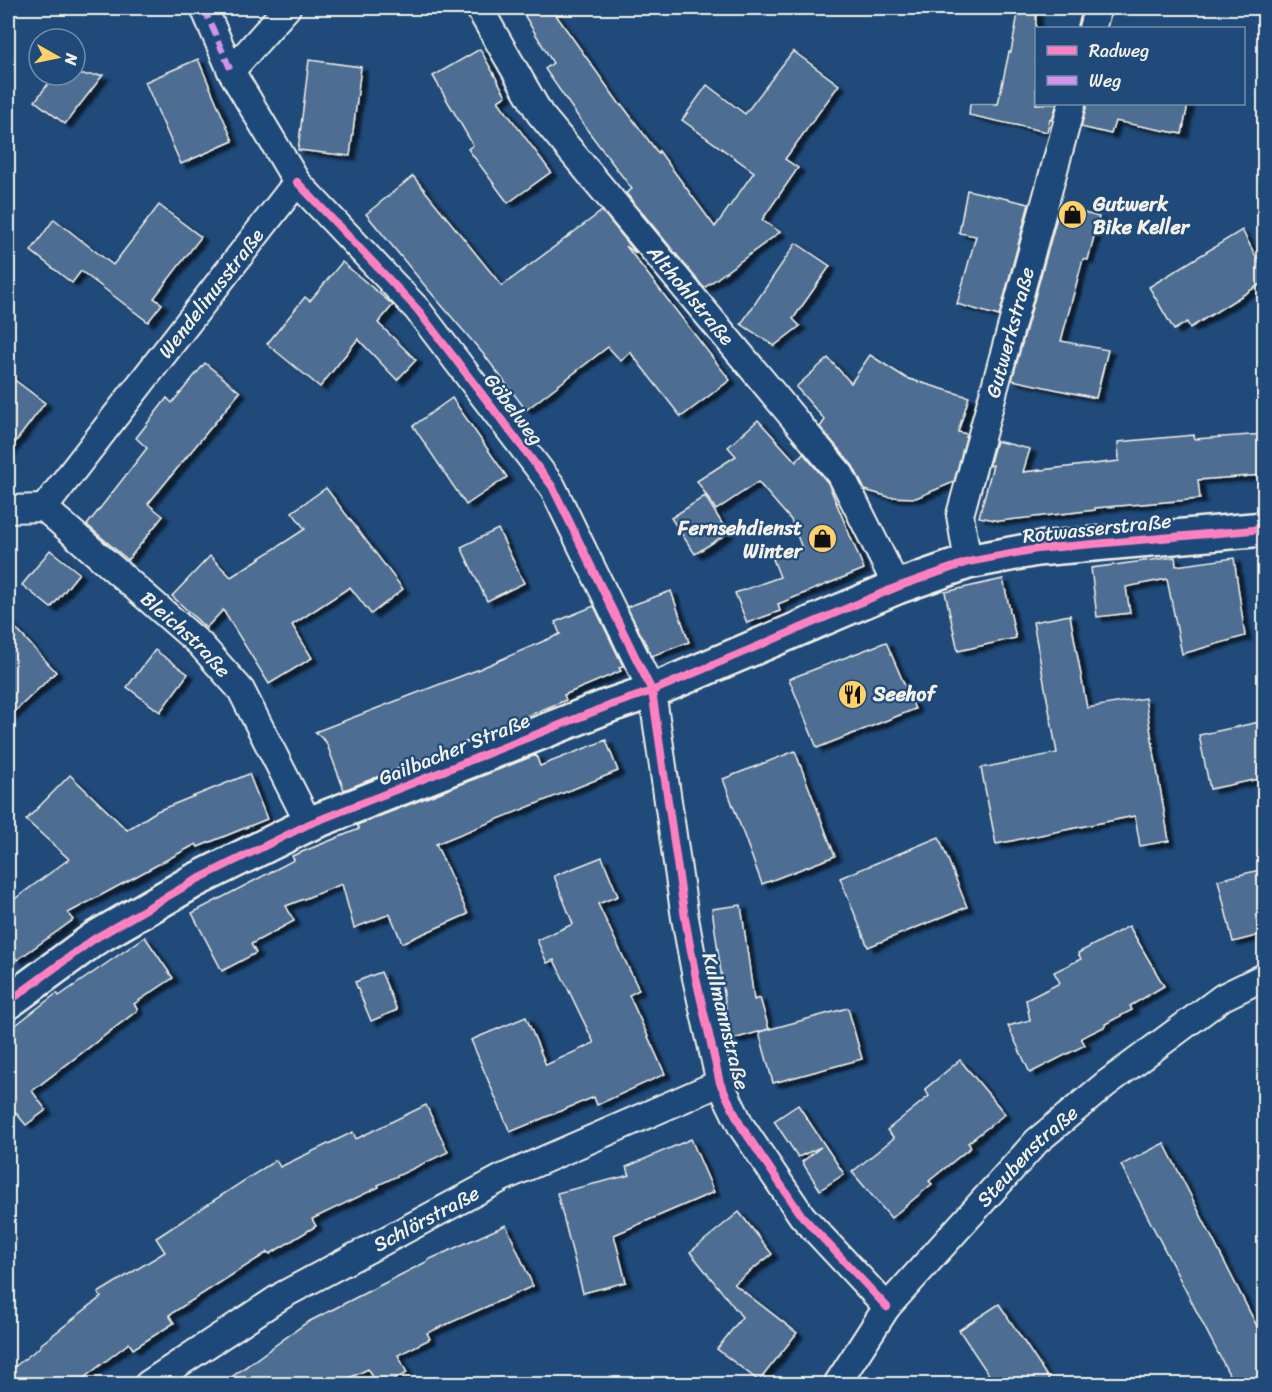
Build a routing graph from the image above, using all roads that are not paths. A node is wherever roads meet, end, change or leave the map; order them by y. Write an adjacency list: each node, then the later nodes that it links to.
1 (204, 8): 6 (street)
2 (287, 8): 6 (street)
3 (479, 8): 14 (street, Althohlstraße)
4 (1098, 8): 5 (street)
5 (1092, 27)
6 (231, 71): 8 (street)
7 (1072, 105): 12 (street, Gutwerkstraße)
8 (297, 182): 9 (street, Wendelinusstraße); 15 (street, Göbelweg)
9 (44, 508): 10 (street); 16 (street, Bleichstraße)
10 (8, 509)
11 (1264, 529): 12 (street, Rotwasserstraße)
12 (968, 562): 13 (street, Rotwasserstraße)
13 (936, 574): 14 (street, Gailbacher Straße)
14 (897, 587): 15 (street, Gailbacher Straße)
15 (652, 691): 16 (street, Gailbacher Straße); 19 (street, Kullmannstraße)
16 (309, 824): 18 (street, Gailbacher Straße)
17 (1264, 977): 20 (street, Steubenstraße)
18 (8, 1002)
19 (720, 1083): 20 (street, Kullmannstraße); 21 (street, Schlörstraße)
20 (887, 1307): 22 (street, Steubenstraße)
21 (148, 1384)
22 (837, 1384)

